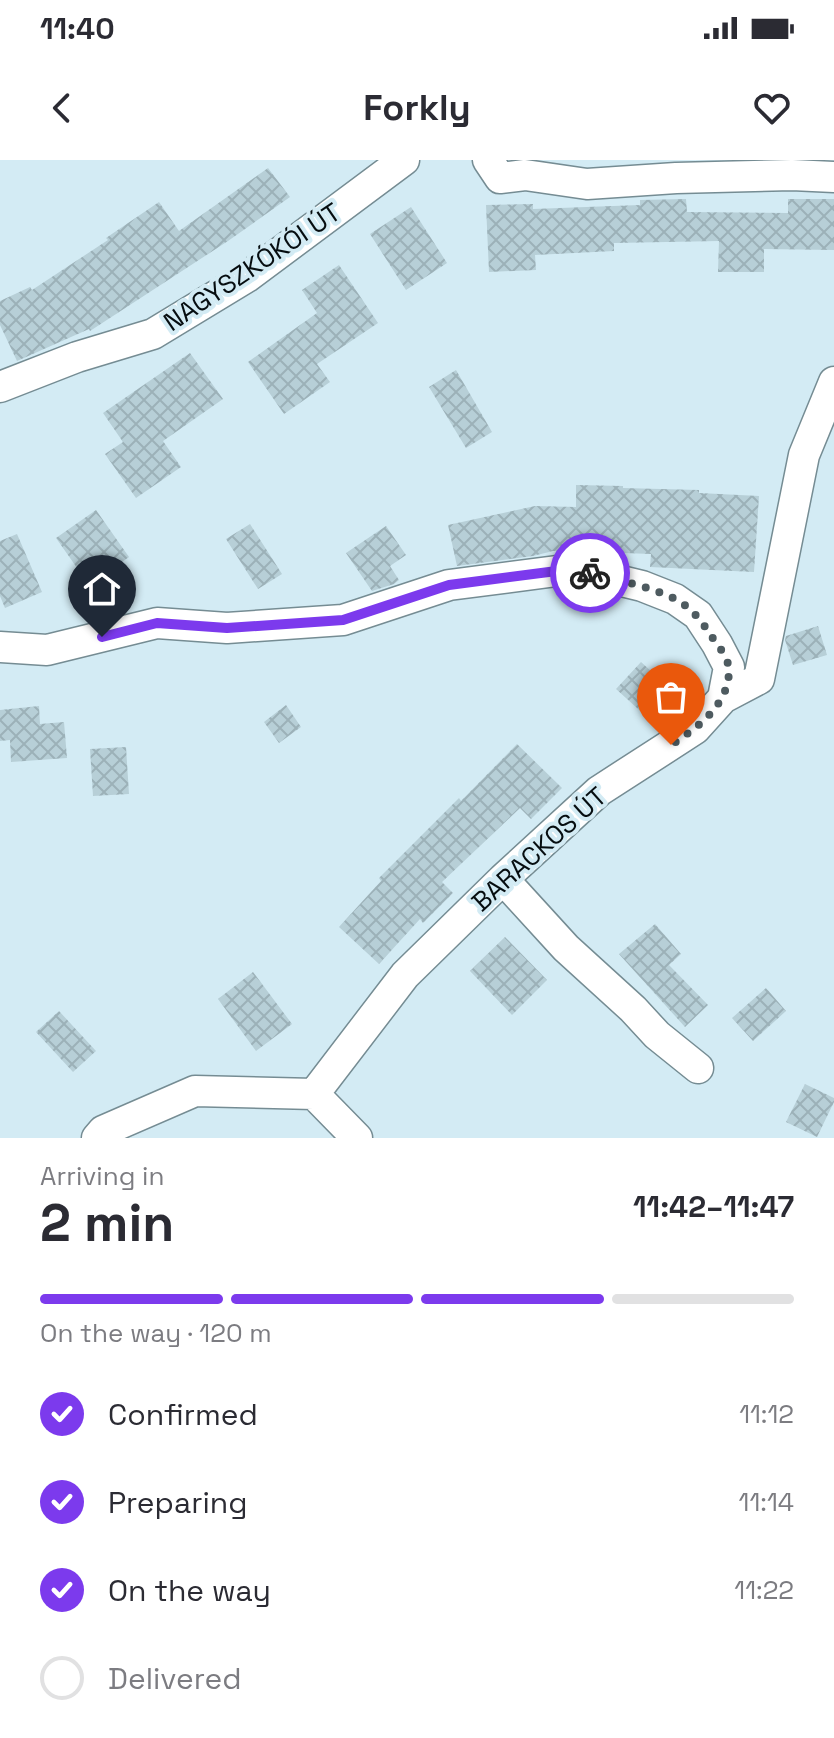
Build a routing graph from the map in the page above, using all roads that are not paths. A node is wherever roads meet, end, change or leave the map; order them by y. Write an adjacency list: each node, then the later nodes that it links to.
1 (404, 160): 5 (street, NAGYSZKÓKÓI ÚT)
2 (488, 160): 3 (street)
3 (834, 177)
4 (834, 382): 7 (street, BARACKOS ÚT)
5 (0, 387)
6 (0, 647): 7 (street)
7 (723, 698): 8 (street, BARACKOS ÚT)
8 (503, 879): 9 (street); 10 (street, BARACKOS ÚT)
9 (698, 1068)
10 (314, 1094): 11 (street); 12 (street)
11 (97, 1138)
12 (357, 1138)

